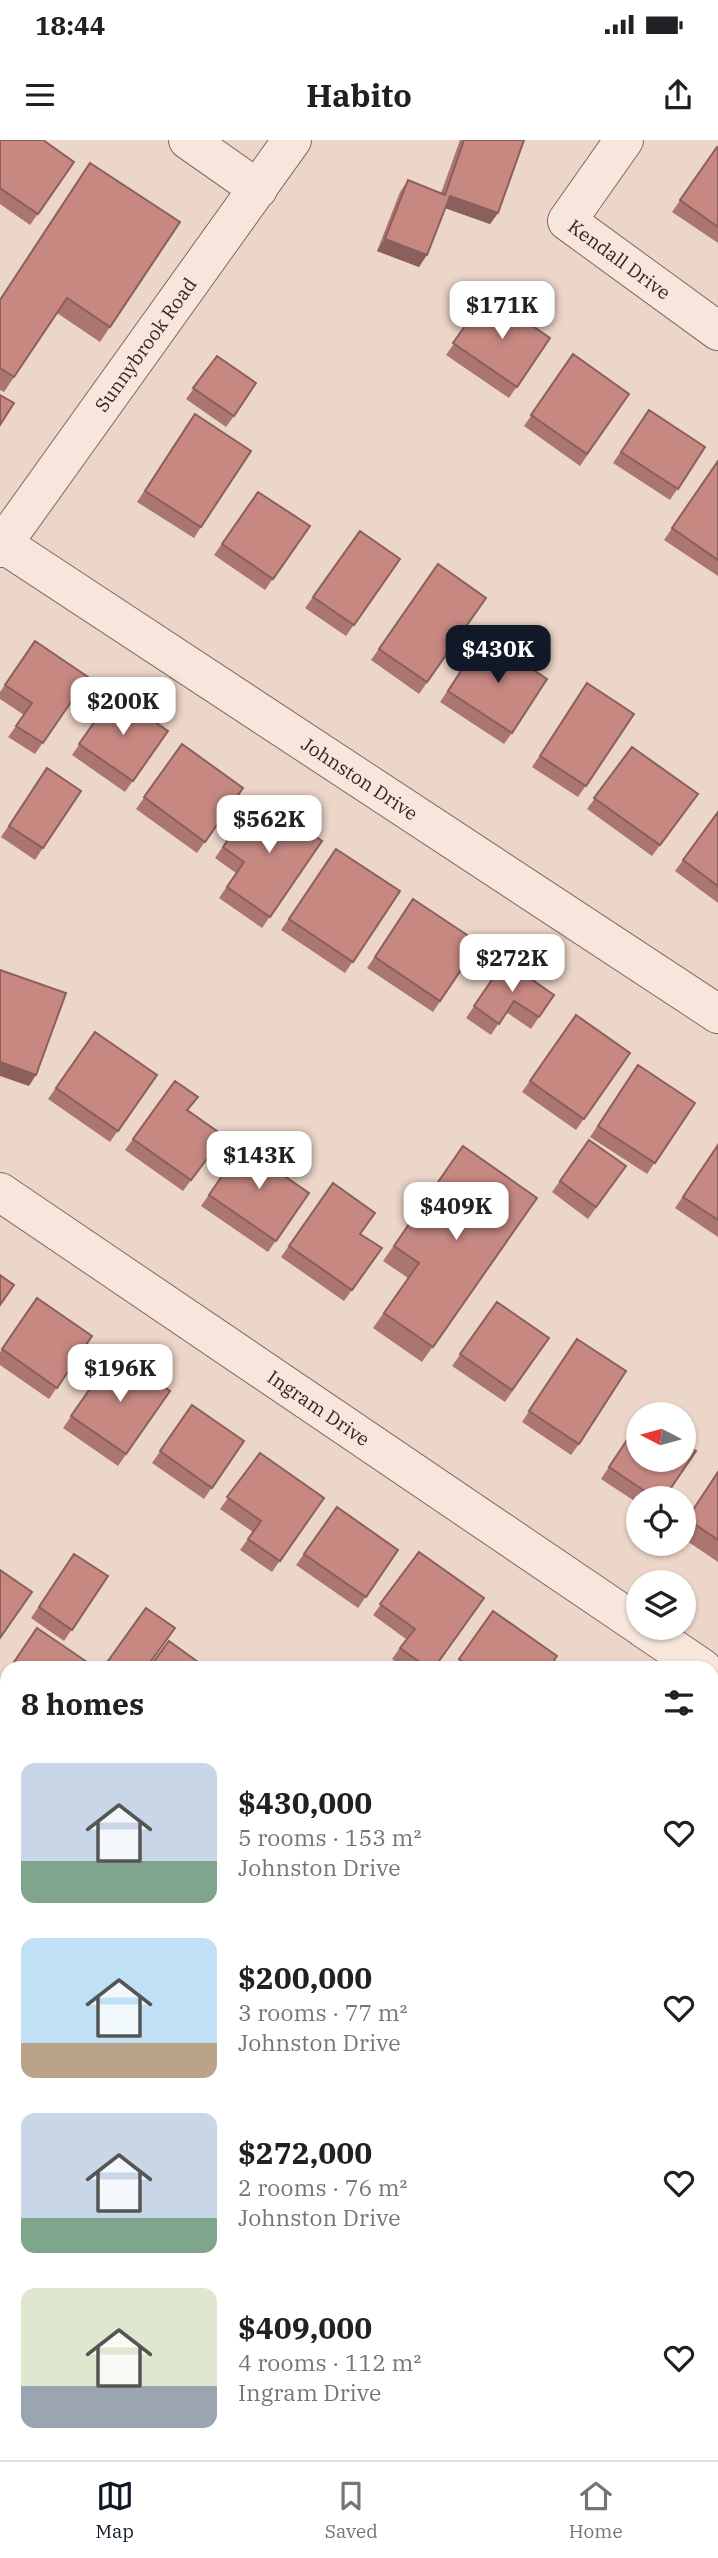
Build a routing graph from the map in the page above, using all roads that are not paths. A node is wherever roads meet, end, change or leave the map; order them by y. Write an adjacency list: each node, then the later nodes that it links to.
1 (188, 140): 4 (street)
2 (292, 140): 4 (street, Sunnybrook Road)
3 (624, 140): 5 (street, Kendall Drive)
4 (258, 189): 6 (street, Sunnybrook Road)
5 (718, 331)
6 (1, 546): 7 (street, Johnston Drive)
7 (718, 1014)
8 (0, 1192): 9 (street, Ingram Drive)
9 (626, 1616)
10 (661, 1640): 11 (street, Ingram Drive)
11 (692, 1661)

